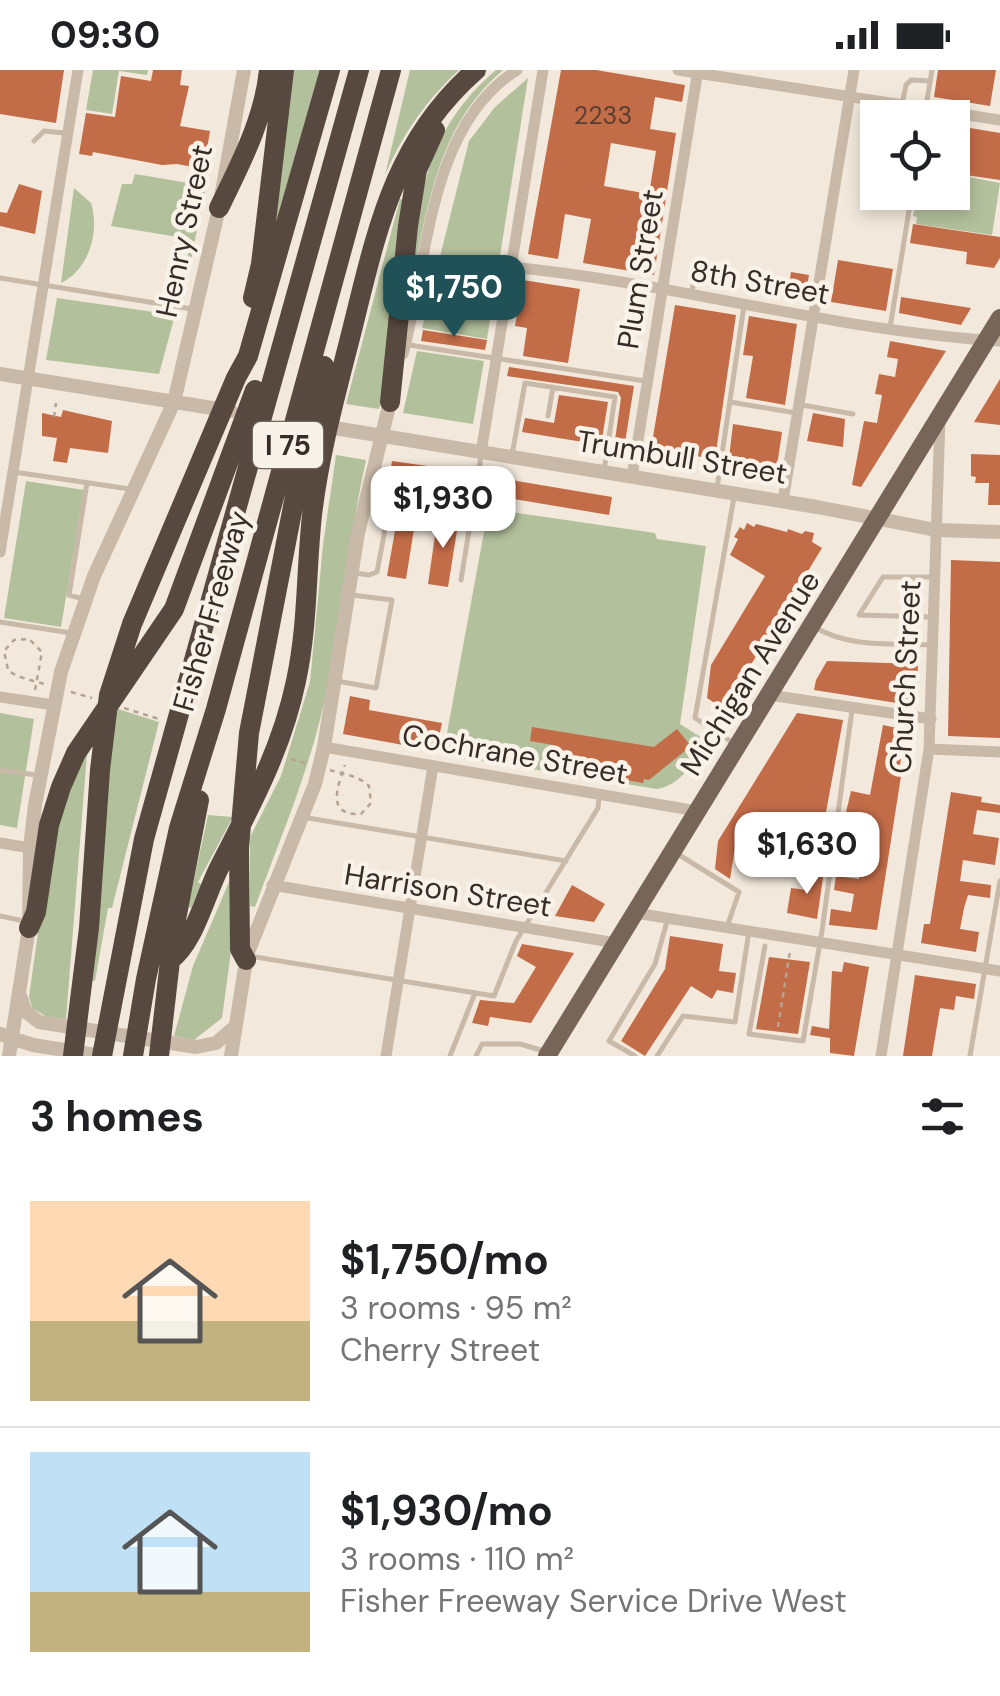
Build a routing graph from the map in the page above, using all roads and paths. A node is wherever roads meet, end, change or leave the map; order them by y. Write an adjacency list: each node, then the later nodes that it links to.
1 (78, 70): 22 (street)
2 (244, 70): 25 (street, Henry Street)
3 (269, 70): 25 (highway)
4 (284, 70): 43 (highway)
5 (330, 70): 43 (highway)
6 (358, 70): 41 (highway, Fisher Freeway / I 75)
7 (391, 70): 24 (highway, Fisher Freeway / I 75)
8 (517, 70): 39 (street)
9 (543, 70): 27 (street)
10 (678, 70): 14 (street)
11 (854, 70): 16 (street)
12 (932, 70): 15 (lane)
13 (474, 71): 49 (highway); 128 (highway)
14 (698, 72): 16 (street); 31 (street, Plum Street)
15 (930, 81): 18 (lane); 19 (lane)
16 (850, 96): 17 (street); 35 (street)
17 (876, 100)
18 (903, 100)
19 (927, 100)
20 (970, 117): 21 (street)
21 (1000, 120)
22 (67, 133): 23 (lane); 30 (street)
23 (34, 141)
24 (361, 181): 91 (highway, Fisher Freeway / I 75); 127 (highway)
25 (219, 208): 34 (street, Henry Street)
26 (909, 210): 37 (lane)
27 (512, 267): 31 (street, 8th Street); 40 (street)
28 (695, 269): 32 (lane)
29 (0, 278): 30 (lane)
30 (44, 285): 34 (lane); 44 (street)
31 (662, 290): 32 (street, 8th Street); 45 (street, Plum Street)
32 (692, 296): 33 (street, 8th Street)
33 (744, 304): 35 (street, 8th Street); 50 (lane)
34 (196, 310): 48 (street, Henry Street)
35 (813, 316): 37 (street, 8th Street); 51 (street)
36 (1000, 318): 38 (main road, Michigan Avenue)
37 (890, 328): 38 (street, 8th Street)
38 (993, 341): 55 (main road, Michigan Avenue)
39 (406, 344): 40 (lane); 49 (street)
40 (496, 358): 45 (lane); 57 (street)
41 (275, 362): 117 (highway); 140 (highway, Fisher Freeway / I 75)
42 (0, 374): 44 (street, Trumbull Street)
43 (236, 378): 139 (highway)
44 (29, 379): 48 (street, Trumbull Street); 61 (street)
45 (648, 382): 60 (street, Plum Street)
46 (553, 388): 54 (lane); 58 (lane); 59 (lane)
47 (56, 402): 53 (path)
48 (174, 402): 56 (street, Trumbull Street); 63 (street, Henry Street)
49 (390, 402): 56 (street)
50 (730, 402): 51 (lane); 64 (lane)
51 (798, 409): 52 (lane); 66 (street)
52 (853, 414)
53 (54, 416)
54 (548, 416)
55 (940, 416): 68 (main road, Michigan Avenue); 69 (street, Church Street)
56 (383, 436): 57 (street, Trumbull Street); 72 (street)
57 (481, 452): 58 (street, Trumbull Street); 67 (lane)
58 (512, 458): 59 (street, Trumbull Street)
59 (604, 472): 60 (street, Trumbull Street)
60 (632, 477): 64 (street, Trumbull Street)
61 (8, 481): 62 (lane); 71 (street)
62 (87, 483): 63 (lane); 77 (lane)
63 (133, 490): 77 (street, Henry Street)
64 (717, 490): 65 (street, Trumbull Street)
65 (734, 494): 66 (street, Trumbull Street); 93 (lane)
66 (784, 502): 68 (street, Trumbull Street)
67 (473, 504): 72 (lane); 75 (lane)
68 (877, 520): 69 (street, Trumbull Street); 81 (main road, Michigan Avenue)
69 (936, 530): 70 (street, Trumbull Street); 74 (street, Church Street)
70 (1000, 532)
71 (0, 552)
72 (352, 572): 76 (street)
73 (916, 577): 74 (lane); 78 (lane); 78 (lane)
74 (934, 577): 79 (street, Church Street)
75 (462, 580)
76 (348, 594): 85 (street); 85 (lane)
77 (86, 600): 82 (street, Henry Street)
78 (913, 617): 79 (lane)
79 (933, 618): 83 (street, Church Street)
80 (0, 622): 82 (lane)
81 (812, 626): 83 (lane); 87 (main road, Michigan Avenue)
82 (73, 633): 89 (street, Henry Street)
83 (932, 645): 92 (street, Church Street)
84 (31, 680): 86 (path)
85 (334, 680): 94 (street)
86 (35, 691)
87 (769, 695): 90 (street); 93 (main road, Michigan Avenue)
88 (0, 697): 89 (street)
89 (54, 704): 100 (street, Henry Street)
90 (853, 708): 92 (street); 122 (lane)
91 (216, 709): 128 (highway); 141 (highway, Fisher Freeway / I 75)
92 (931, 719): 95 (street, Church Street)
93 (738, 745): 103 (main road, Michigan Avenue)
94 (324, 746): 98 (street, Cochrane Street); 104 (street)
95 (929, 749): 96 (street); 126 (street, Church Street)
96 (1000, 752)
97 (345, 765): 101 (path)
98 (432, 766): 102 (street, Cochrane Street); 105 (street)
99 (0, 770): 100 (lane)
100 (39, 775): 107 (street, Henry Street)
101 (348, 776)
102 (599, 794): 103 (street, Cochrane Street); 109 (lane)
103 (698, 812): 108 (main road, Michigan Avenue)
104 (300, 817): 105 (lane); 111 (street)
105 (421, 837): 109 (lane); 112 (street)
106 (0, 843): 107 (street)
107 (30, 848): 117 (street, Henry Street)
108 (673, 851): 113 (main road, Michigan Avenue); 118 (lane)
109 (566, 861): 119 (lane)
110 (1000, 881): 129 (lane)
111 (272, 885): 112 (street, Harrison Street); 127 (street)
112 (410, 909): 116 (street, Harrison Street); 131 (street)
113 (635, 913): 115 (street); 123 (main road, Michigan Avenue)
114 (0, 916): 117 (lane)
115 (668, 918): 118 (street); 147 (lane)
116 (498, 924): 119 (street, Harrison Street); 121 (lane)
117 (28, 925): 132 (street, Henry Street)
118 (727, 927): 120 (street)
119 (525, 928): 123 (street, Harrison Street); 133 (lane)
120 (749, 931): 122 (street); 148 (lane)
121 (493, 937)
122 (820, 942): 126 (street); 136 (lane)
123 (616, 943): 137 (main road, Michigan Avenue)
124 (764, 946): 136 (lane)
125 (790, 950): 136 (path)
126 (898, 955): 129 (street); 149 (street, Church Street)
127 (247, 957): 131 (lane); 134 (street)
128 (170, 960): 142 (highway)
129 (986, 969): 130 (street); 150 (lane)
130 (1000, 971)
131 (398, 980): 133 (lane); 144 (street)
132 (20, 992): 134 (street); 135 (street, Henry Street)
133 (475, 993): 145 (lane)
134 (236, 1026): 143 (street)
135 (6, 1036): 138 (street, Henry Street); 140 (street)
136 (777, 1038)
137 (548, 1054): 146 (lane)
138 (9, 1056)
139 (73, 1056)
140 (102, 1056)
141 (133, 1056)
142 (160, 1056)
143 (231, 1056)
144 (386, 1056)
145 (450, 1056)
146 (476, 1056)
147 (635, 1056)
148 (657, 1056)
149 (882, 1056)
150 (970, 1056)

